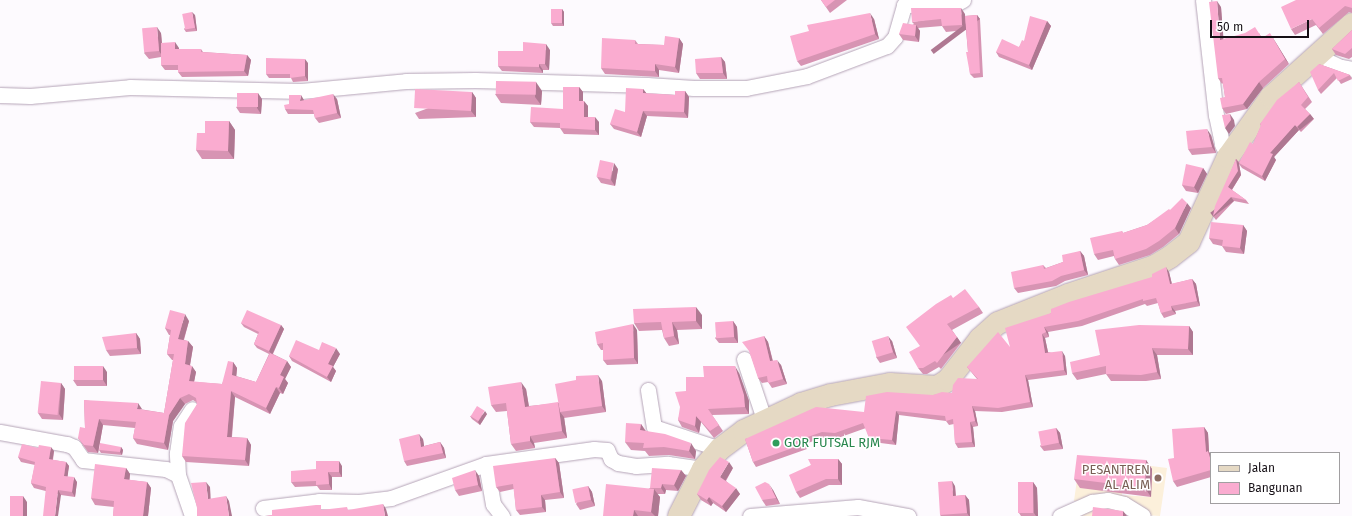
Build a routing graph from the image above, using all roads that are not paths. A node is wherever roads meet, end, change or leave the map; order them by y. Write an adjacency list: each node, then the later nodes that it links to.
1 (963, 0): 6 (street)
2 (1203, 0): 7 (street)
3 (1352, 24): 4 (street)
4 (1317, 56): 5 (street); 7 (street)
5 (1352, 69)
6 (0, 95)
7 (1228, 157): 11 (street)
8 (744, 359): 11 (street)
9 (648, 390): 13 (street)
10 (192, 410): 16 (street)
11 (765, 422): 13 (street)
12 (0, 432): 16 (street)
13 (720, 449): 15 (street)
14 (486, 464): 15 (street); 17 (street); 19 (street)
15 (703, 469): 20 (street)
16 (178, 475): 18 (street)
17 (263, 508)
18 (192, 516)
19 (502, 516)
20 (679, 516)
21 (750, 516): 22 (street)
22 (908, 516)
23 (1060, 516): 24 (street)
24 (1143, 516)

